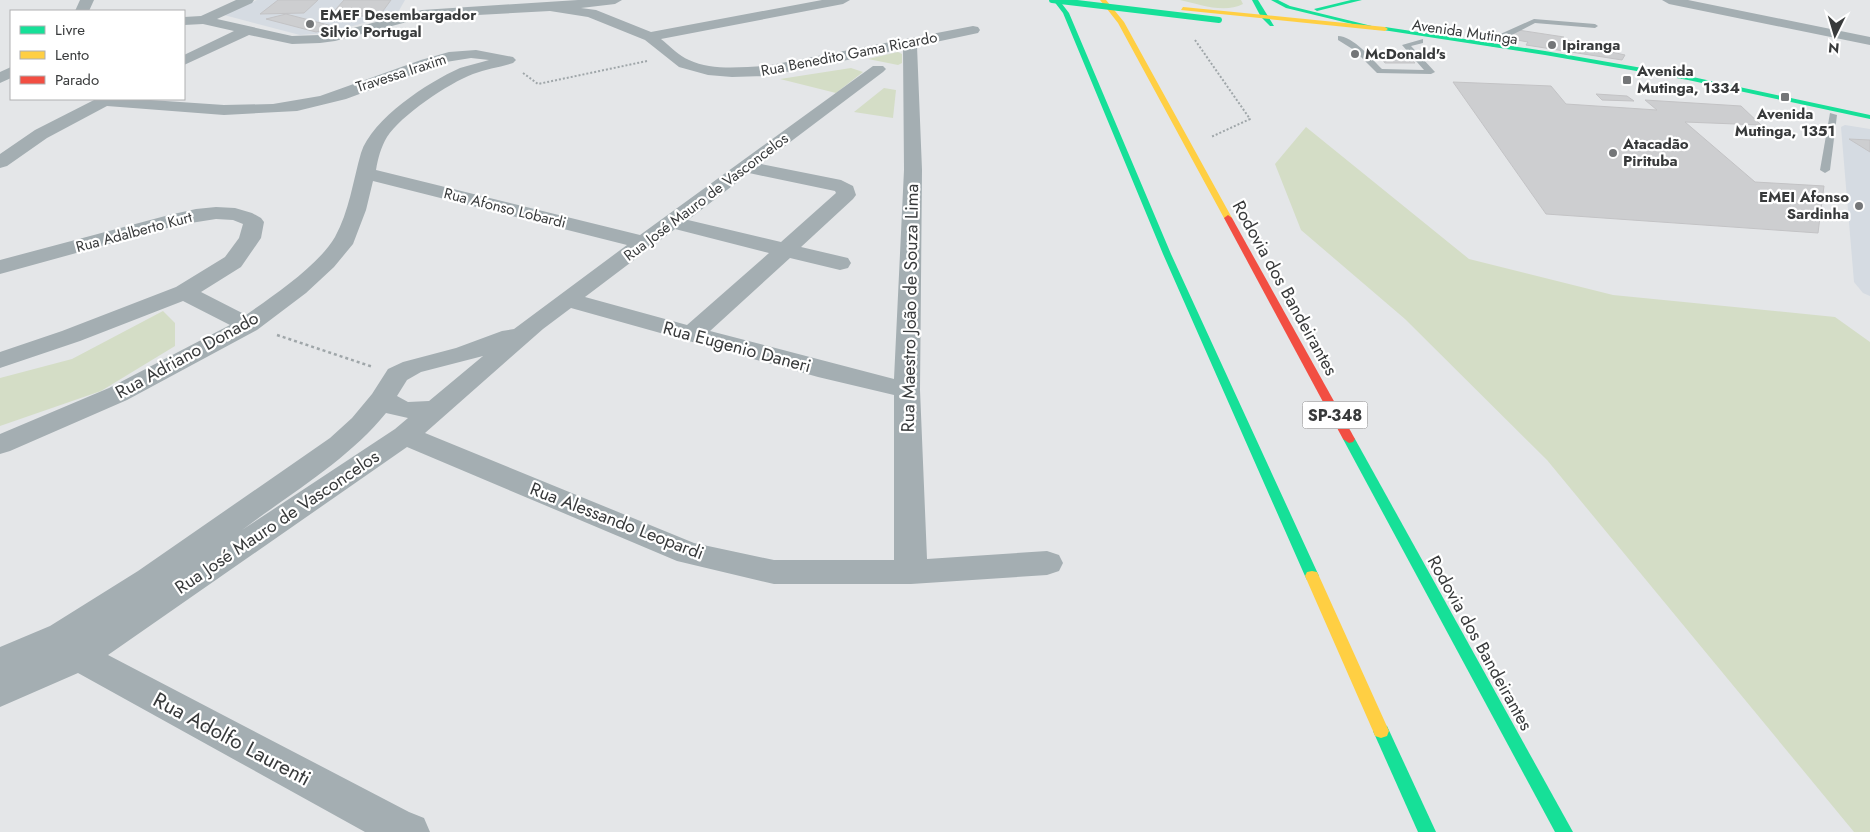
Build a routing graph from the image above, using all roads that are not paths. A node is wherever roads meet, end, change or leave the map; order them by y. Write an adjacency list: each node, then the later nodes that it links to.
1 (247, 0): 14 (street)
2 (615, 0): 11 (street)
3 (843, 0): 22 (street)
4 (1052, 0): 13 (main road, Avenida Mutinga, bridge)
5 (1056, 0): 65 (main road)
6 (1104, 0): 13 (main road, Avenida Mutinga); 66 (main road, Rodovia dos Bandeirantes / SP-348)
7 (1255, 0): 16 (main road)
8 (1274, 0): 12 (main road)
9 (1359, 0): 12 (main road)
10 (1669, 0): 26 (street)
11 (594, 7): 19 (street); 22 (street, Rua Benedito Gama Ricardo)
12 (1309, 11): 16 (main road); 18 (main road)
13 (1219, 16): 16 (main road, Avenida Mutinga)
14 (203, 20): 15 (street); 19 (street)
15 (185, 21)
16 (1268, 21): 18 (main road, Avenida Mutinga); 21 (main road, Avenida Mutinga)
17 (1595, 26): 28 (lane)
18 (1377, 28): 21 (main road); 28 (main road, Avenida Mutinga)
19 (249, 29): 30 (street)
20 (973, 30): 27 (street, Rua Benedito Gama Ricardo)
21 (1320, 30): 25 (main road, Avenida Mutinga)
22 (650, 37): 29 (street, Rua Benedito Gama Ricardo)
23 (1341, 38): 25 (lane)
24 (1511, 40): 28 (lane)
25 (1420, 41): 34 (main road, Avenida Mutinga)
26 (1870, 41)
27 (910, 44): 29 (street, Rua Benedito Gama Ricardo); 32 (street, Rua Maestro João de Souza Lima)
28 (1496, 46): 35 (main road, Avenida Mutinga)
29 (844, 57): 31 (street)
30 (185, 61)
31 (878, 68): 32 (street); 38 (street, Rua José Mauro de Vasconcelos)
32 (911, 77): 55 (street, Rua Maestro João de Souza Lima)
33 (106, 100): 37 (street); 40 (street, Travessa Iraxim)
34 (1833, 115): 36 (main road, Avenida Mutinga); 39 (lane)
35 (1870, 117)
36 (1870, 123)
37 (0, 162)
38 (745, 168): 41 (street, Rua José Mauro de Vasconcelos); 43 (street)
39 (1825, 170)
40 (366, 173): 42 (street, Rua Afonso Lobardi); 49 (street, Rua Adriano Donado)
41 (673, 222): 42 (street, Rua José Mauro de Vasconcelos); 43 (street)
42 (645, 242): 47 (street, Rua José Mauro de Vasconcelos)
43 (786, 250): 44 (street); 50 (street)
44 (840, 263)
45 (0, 267): 46 (street, Rua Adalberto Kurt)
46 (184, 292): 49 (street); 51 (street)
47 (568, 300): 48 (street, Rua José Mauro de Vasconcelos); 50 (street, Rua Eugenio Daneri)
48 (534, 324): 52 (street, Rua José Mauro de Vasconcelos); 53 (street, Rua José Mauro de Vasconcelos)
49 (248, 325): 58 (street, Rua Adriano Donado)
50 (692, 334): 55 (street, Rua Eugenio Daneri)
51 (0, 360)
52 (435, 360): 53 (street); 54 (street, Rua José Mauro de Vasconcelos)
53 (472, 380): 56 (street, Rua José Mauro de Vasconcelos)
54 (390, 387): 56 (street); 61 (street, Rua José Mauro de Vasconcelos)
55 (907, 390): 60 (street, Rua Maestro João de Souza Lima)
56 (437, 408): 57 (street, Rua José Mauro de Vasconcelos)
57 (405, 435): 60 (street, Rua Alessando Leopardi); 61 (street, Rua José Mauro de Vasconcelos)
58 (0, 445)
59 (1047, 562): 60 (street, Rua Alessando Leopardi)
60 (911, 572)
61 (70, 646): 62 (street, Rua José Mauro de Vasconcelos); 63 (street, Rua José Mauro de Vasconcelos); 64 (street, Rua Adolfo Laurenti)
62 (0, 663)
63 (0, 692)
64 (409, 832)
65 (1427, 832)
66 (1564, 832)

